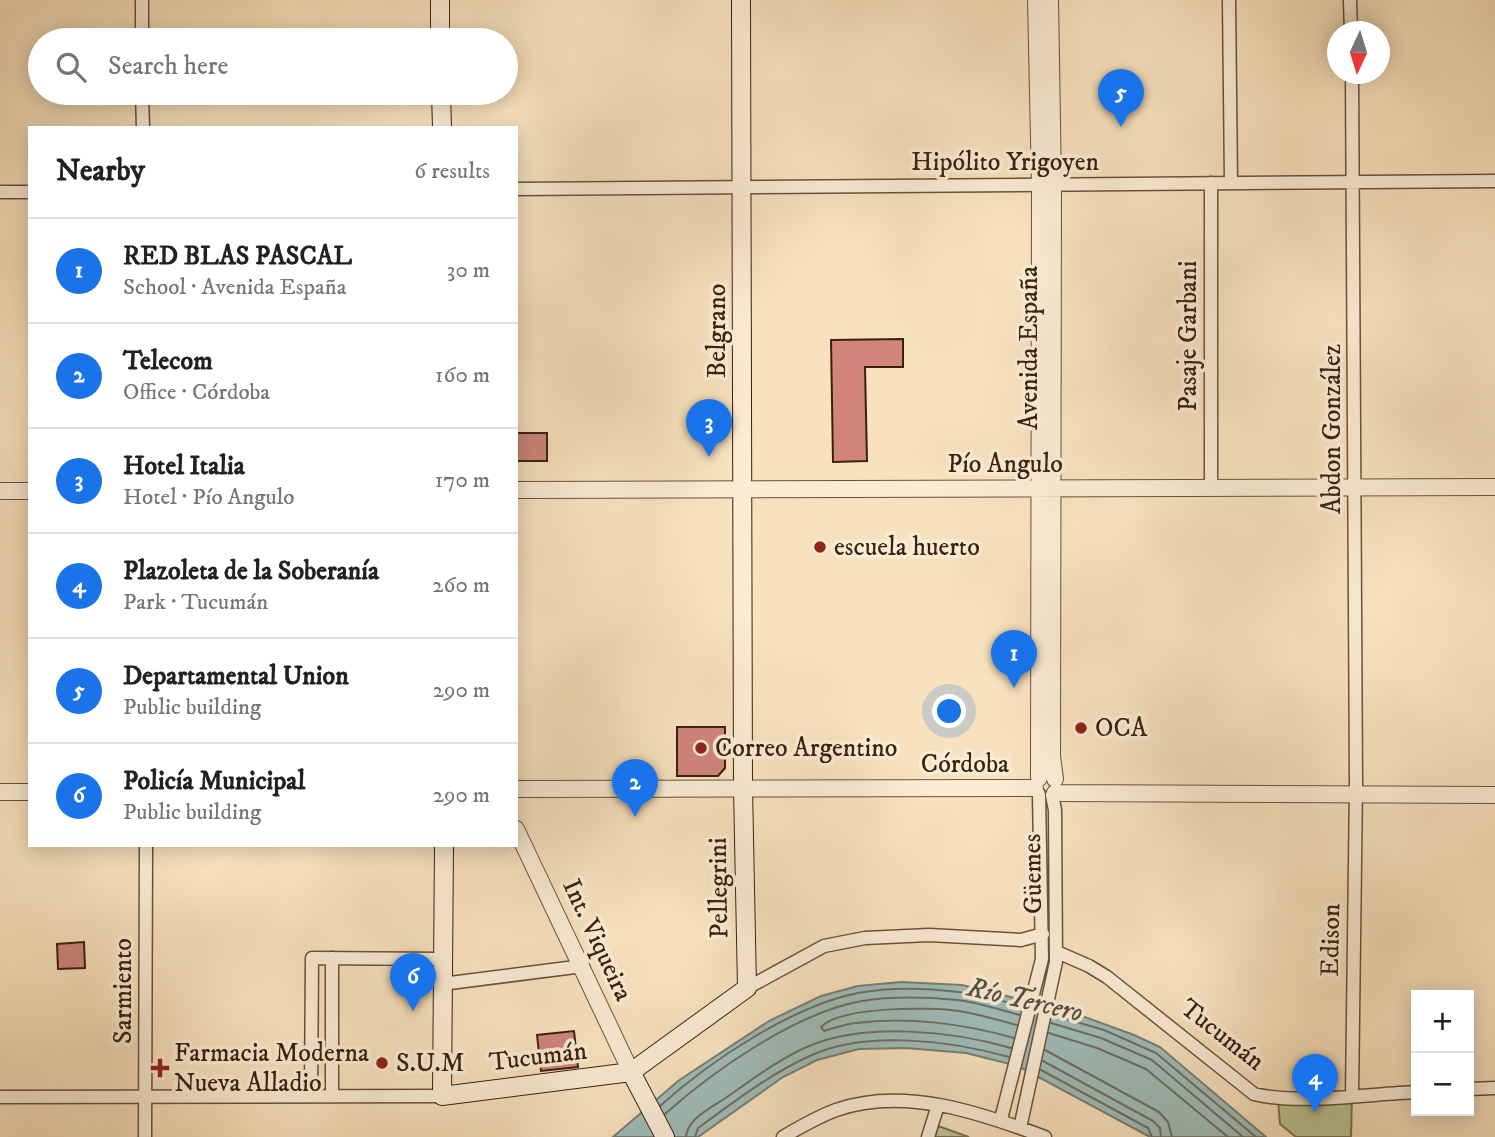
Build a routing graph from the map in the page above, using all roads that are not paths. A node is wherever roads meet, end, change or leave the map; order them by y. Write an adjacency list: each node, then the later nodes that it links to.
1 (142, 0): 9 (street)
2 (440, 0): 10 (main road)
3 (741, 0): 21 (main road, Belgrano)
4 (1036, 0): 20 (street, Avenida España)
5 (1050, 0): 20 (street, Avenida España)
6 (1228, 0): 19 (street)
7 (1350, 0): 8 (street)
8 (1351, 21)
9 (142, 28)
10 (440, 28)
11 (1352, 84): 17 (street, Abdon González)
12 (142, 105): 14 (street)
13 (441, 105): 15 (main road)
14 (143, 126)
15 (442, 126)
16 (1495, 181): 17 (street, Hipólito Yrigoyen)
17 (1354, 182): 19 (street, Hipólito Yrigoyen); 25 (street, Abdon González)
18 (1211, 183): 19 (street, Hipólito Yrigoyen); 20 (street, Hipólito Yrigoyen); 28 (street, Pasaje Garbani)
19 (1231, 183)
20 (1046, 184): 21 (street, Hipólito Yrigoyen); 27 (street, Avenida España)
21 (743, 187): 22 (street, Hipólito Yrigoyen); 29 (main road, Belgrano)
22 (518, 188)
23 (0, 192): 24 (street)
24 (28, 192)
25 (1354, 487): 26 (street, Pío Angulo); 28 (street, Pío Angulo); 37 (street, Abdon González)
26 (1495, 487)
27 (1046, 488): 28 (street, Pío Angulo); 29 (street, Pío Angulo); 34 (street, Avenida España)
28 (1212, 488)
29 (743, 489): 30 (street, Pío Angulo); 35 (main road, Belgrano)
30 (518, 490)
31 (0, 491): 32 (street)
32 (28, 491)
33 (1495, 785): 37 (street, Córdoba)
34 (1048, 787): 35 (street, Córdoba); 37 (street, Córdoba); 44 (street, Güemes); 45 (street, Güemes)
35 (743, 788): 36 (street, Córdoba); 50 (main road, Pellegrini)
36 (518, 789)
37 (1355, 790): 40 (street, Córdoba); 55 (street, Edison)
38 (0, 792): 39 (street)
39 (28, 792)
40 (1495, 795)
41 (518, 833): 48 (street, Int. Viqueira)
42 (146, 847): 60 (street, Sarmiento)
43 (444, 847): 47 (main road)
44 (1043, 939): 50 (street, Tucumán); 62 (street, Güemes)
45 (1057, 952): 55 (street, Tucumán); 63 (street, Güemes)
46 (332, 958): 47 (street); 56 (street); 57 (street)
47 (442, 959): 49 (main road)
48 (583, 966): 49 (street); 51 (street, Int. Viqueira)
49 (442, 984): 58 (main road)
50 (747, 988): 51 (main road, Tucumán)
51 (631, 1072): 58 (main road, Tucumán); 65 (main road)
52 (1495, 1088): 53 (street)
53 (1474, 1089)
54 (1411, 1092): 55 (street, Tucumán)
55 (1352, 1095)
56 (311, 1096): 57 (street, Tucumán); 60 (street, Tucumán)
57 (332, 1096): 58 (street, Tucumán)
58 (442, 1096)
59 (0, 1097): 60 (street, Tucumán)
60 (145, 1097): 64 (street, Sarmiento)
61 (938, 1105): 62 (street); 66 (street); 67 (street)
62 (1001, 1119): 63 (street)
63 (1020, 1128): 68 (street)
64 (145, 1137)
65 (665, 1137)
66 (783, 1137)
67 (929, 1137)
68 (1045, 1137)

